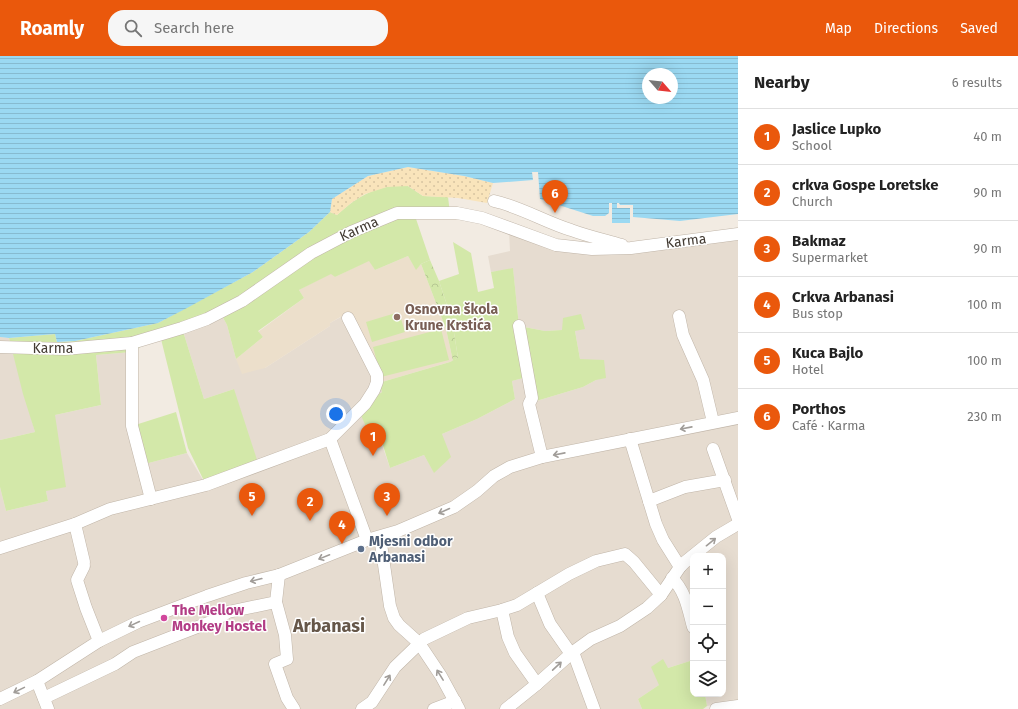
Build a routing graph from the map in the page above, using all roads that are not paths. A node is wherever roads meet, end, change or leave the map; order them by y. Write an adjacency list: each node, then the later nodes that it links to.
1 (494, 201): 3 (street)
2 (738, 234): 3 (street, Karma)
3 (631, 248): 7 (street, Karma)
4 (679, 316): 10 (street)
5 (348, 318): 11 (street)
6 (519, 326): 14 (street)
7 (132, 344): 8 (street, Karma); 16 (street)
8 (0, 347)
9 (738, 418): 10 (street)
10 (713, 422): 12 (street, one-way to 12)
11 (330, 439): 16 (street); 22 (street)
12 (630, 439): 14 (street, one-way to 14); 17 (street)
13 (713, 449): 15 (street)
14 (542, 457): 21 (street, one-way to 21)
15 (724, 480): 17 (street); 18 (street)
16 (151, 499): 19 (street)
17 (649, 501): 24 (street)
18 (738, 519)
19 (75, 524): 23 (street); 32 (street)
20 (738, 524): 24 (street, one-way to 20)
21 (380, 536): 22 (street); 33 (street)
22 (367, 540): 25 (street, one-way to 25)
23 (0, 548)
24 (680, 567): 26 (street)
25 (279, 575): 29 (street); 32 (street, one-way to 32)
26 (672, 578): 28 (street); 31 (street)
27 (537, 593): 28 (street); 30 (street); 34 (street)
28 (661, 595): 34 (street)
29 (276, 602): 38 (street); 41 (street)
30 (502, 610): 33 (street); 36 (street)
31 (692, 625)
32 (99, 641): 35 (street)
33 (419, 643): 39 (street, one-way to 33); 42 (street, one-way to 33)
34 (572, 653): 36 (street, one-way to 34); 45 (street)
35 (37, 681): 37 (street, one-way to 37); 38 (street)
36 (537, 684): 44 (street)
37 (0, 700)
38 (46, 704)
39 (457, 705): 43 (street)
40 (734, 707): 46 (street)
41 (294, 709)
42 (362, 709)
43 (434, 709)
44 (506, 709)
45 (594, 709)
46 (716, 709)

